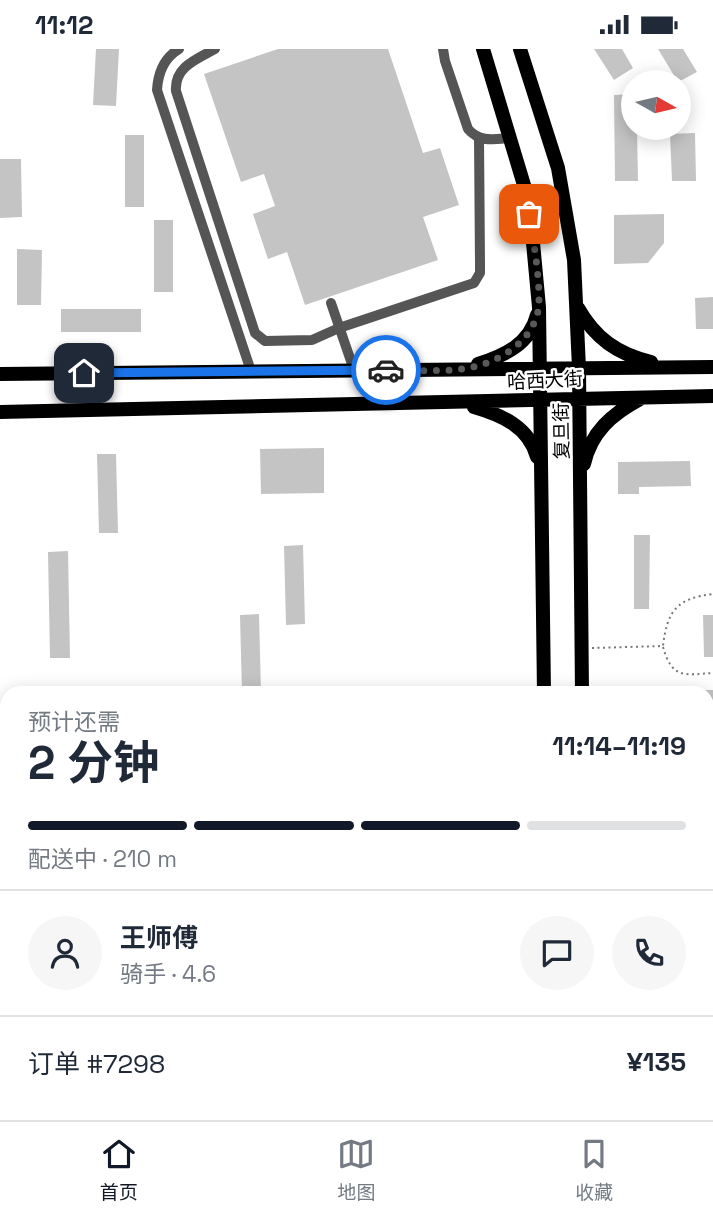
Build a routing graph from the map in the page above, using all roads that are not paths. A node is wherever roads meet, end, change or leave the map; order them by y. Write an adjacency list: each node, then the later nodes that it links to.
1 (179, 49): 18 (street)
2 (215, 49): 11 (street)
3 (443, 49): 6 (street)
4 (483, 49): 7 (main road, 复旦街)
5 (520, 49): 9 (main road, 复旦街)
6 (479, 138): 7 (street); 11 (street)
7 (511, 138): 10 (main road, 复旦街)
8 (331, 303): 11 (street)
9 (576, 304): 13 (main road); 15 (main road, 复旦街)
10 (539, 307): 12 (main road, 复旦街); 16 (main road)
11 (339, 328): 17 (street)
12 (540, 367): 15 (main road, 哈西大街); 16 (main road, 哈西大街); 23 (main road, 复旦街)
13 (669, 367): 14 (main road, 哈西大街); 15 (main road, 哈西大街)
14 (713, 367)
15 (579, 368): 22 (main road, 复旦街)
16 (463, 369): 17 (main road, 哈西大街)
17 (354, 370): 18 (main road, 哈西大街)
18 (251, 371): 19 (main road, 哈西大街)
19 (0, 374)
20 (713, 396): 21 (main road, 哈西大街)
21 (644, 397): 22 (main road, 哈西大街); 27 (main road)
22 (579, 398): 23 (main road, 哈西大街); 27 (main road, 复旦街)
23 (540, 401): 24 (main road, 哈西大街); 26 (main road, 复旦街)
24 (459, 403): 25 (main road, 哈西大街); 26 (main road)
25 (0, 412)
26 (540, 469): 28 (main road, 复旦街)
27 (581, 479): 29 (main road, 复旦街)
28 (544, 686)
29 (582, 686)

